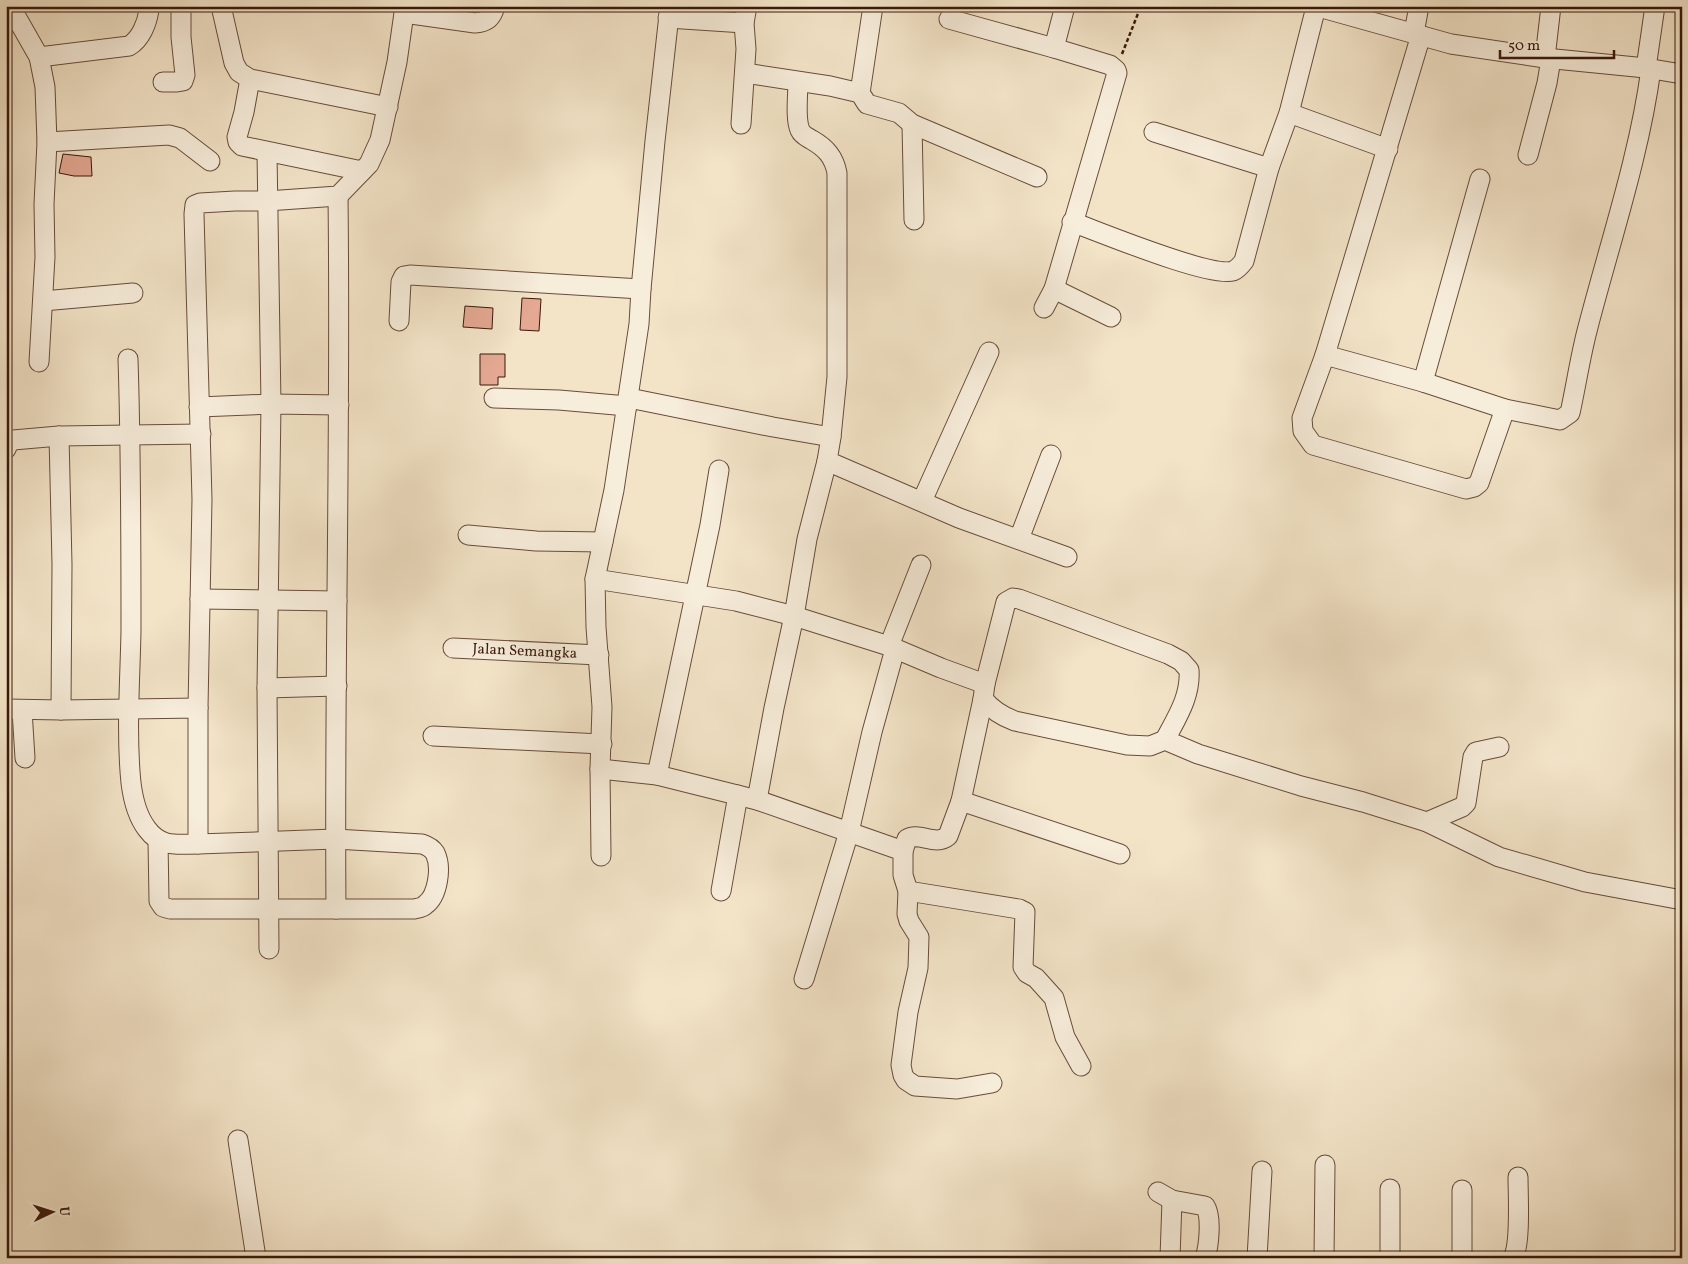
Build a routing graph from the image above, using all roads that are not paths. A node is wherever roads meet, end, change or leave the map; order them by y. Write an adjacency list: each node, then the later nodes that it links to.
1 (10, 6): 18 (street)
2 (181, 6): 24 (street)
3 (221, 6): 23 (street)
4 (495, 6): 12 (street)
5 (872, 6): 26 (street)
6 (1066, 6): 17 (street)
7 (1316, 6): 16 (street); 28 (street)
8 (1419, 6): 16 (street)
9 (1551, 6): 19 (street)
10 (1655, 6): 20 (street)
11 (150, 10): 18 (street)
12 (405, 10): 27 (street)
13 (669, 12): 14 (street); 46 (street)
14 (746, 15): 21 (street)
15 (949, 19): 17 (street)
16 (1417, 34): 19 (street); 33 (street)
17 (1054, 48): 44 (street)
18 (39, 57): 32 (street)
19 (1548, 59): 20 (street); 35 (street)
20 (1649, 69): 22 (street); 62 (street)
21 (745, 73): 25 (street); 29 (street)
22 (1682, 74)
23 (250, 79): 27 (street); 34 (street)
24 (163, 82)
25 (798, 82): 26 (street); 66 (street)
26 (860, 93): 30 (street)
27 (388, 107): 38 (street)
28 (1289, 114): 33 (street); 37 (street)
29 (741, 124)
30 (912, 124): 39 (street); 43 (street)
31 (1154, 132): 37 (street)
32 (47, 142): 36 (street); 48 (street)
33 (1388, 149): 53 (street)
34 (267, 153): 38 (street); 42 (street)
35 (1528, 155)
36 (210, 161)
37 (1269, 168): 44 (street)
38 (362, 172): 41 (street)
39 (1037, 177)
40 (1480, 179): 56 (street)
41 (338, 196): 42 (street); 60 (street)
42 (267, 201): 59 (street); 61 (street)
43 (914, 220)
44 (1072, 222): 45 (street)
45 (1054, 288): 49 (street); 50 (street)
46 (641, 289): 51 (street); 58 (street)
47 (133, 293): 48 (street)
48 (43, 300): 55 (street)
49 (1044, 308)
50 (1111, 318)
51 (399, 321)
52 (989, 352): 71 (street)
53 (1325, 355): 56 (street); 62 (street)
54 (128, 358): 63 (street)
55 (39, 362)
56 (1423, 382): 62 (street)
57 (494, 398): 58 (street)
58 (628, 402): 66 (street); 74 (street)
59 (271, 404): 60 (street); 61 (street); 80 (street)
60 (339, 405): 81 (street)
61 (199, 407): 64 (street)
62 (1505, 409)
63 (131, 434): 64 (street); 65 (street); 89 (street)
64 (201, 434): 79 (street)
65 (59, 436): 67 (street); 92 (street)
66 (831, 437): 69 (street)
67 (6, 449)
68 (1051, 455): 73 (street)
69 (827, 461): 71 (street); 82 (street)
70 (719, 470): 78 (street)
71 (922, 501): 73 (street)
72 (468, 535): 74 (street)
73 (1019, 539): 75 (street)
74 (603, 542): 77 (street)
75 (1067, 557)
76 (921, 565): 83 (street)
77 (595, 579): 78 (street); 85 (street)
78 (696, 594): 82 (street); 99 (street)
79 (200, 599): 80 (street); 90 (street)
80 (269, 600): 81 (street); 87 (street)
81 (337, 601): 86 (street)
82 (794, 616): 83 (street); 101 (street)
83 (892, 647): 88 (street); 104 (street)
84 (453, 648): 85 (street, Jalan Semangka)
85 (599, 655): 95 (street)
86 (337, 686): 87 (street); 105 (street)
87 (267, 688): 107 (street)
88 (984, 691): 94 (street); 94 (street); 102 (street)
89 (129, 708): 90 (street); 92 (street); 106 (street)
90 (198, 708): 108 (street)
91 (14, 709): 92 (street); 97 (street)
92 (61, 710)
93 (433, 736): 95 (street)
94 (1165, 740): 103 (street)
95 (602, 744): 98 (street)
96 (1499, 747): 103 (street)
97 (24, 758)
98 (600, 769): 99 (street); 111 (street)
99 (657, 775): 100 (street)
100 (738, 795): 101 (street); 113 (street)
101 (757, 800): 104 (street)
102 (961, 801): 109 (street); 110 (street)
103 (1427, 822): 114 (street)
104 (849, 832): 109 (street); 118 (street)
105 (336, 839): 107 (street); 115 (street); 115 (street)
106 (158, 841): 108 (street); 116 (street)
107 (269, 842): 108 (street); 116 (street)
108 (198, 844)
109 (903, 851): 112 (street)
110 (1120, 854)
111 (601, 856)
112 (908, 891): 119 (street); 120 (street)
113 (721, 892)
114 (1682, 900)
115 (336, 908): 116 (street)
116 (270, 910): 117 (street)
117 (270, 949)
118 (804, 979)
119 (1081, 1066)
120 (992, 1084)
121 (238, 1140): 127 (street)
122 (1325, 1165): 131 (street)
123 (1262, 1170): 130 (street)
124 (1518, 1177): 134 (street)
125 (1390, 1188): 132 (street)
126 (1462, 1190): 133 (street)
127 (256, 1258)
128 (1170, 1258): 129 (street)
129 (1205, 1258)
130 (1257, 1258)
131 (1324, 1258)
132 (1390, 1258)
133 (1462, 1258)
134 (1512, 1258)

